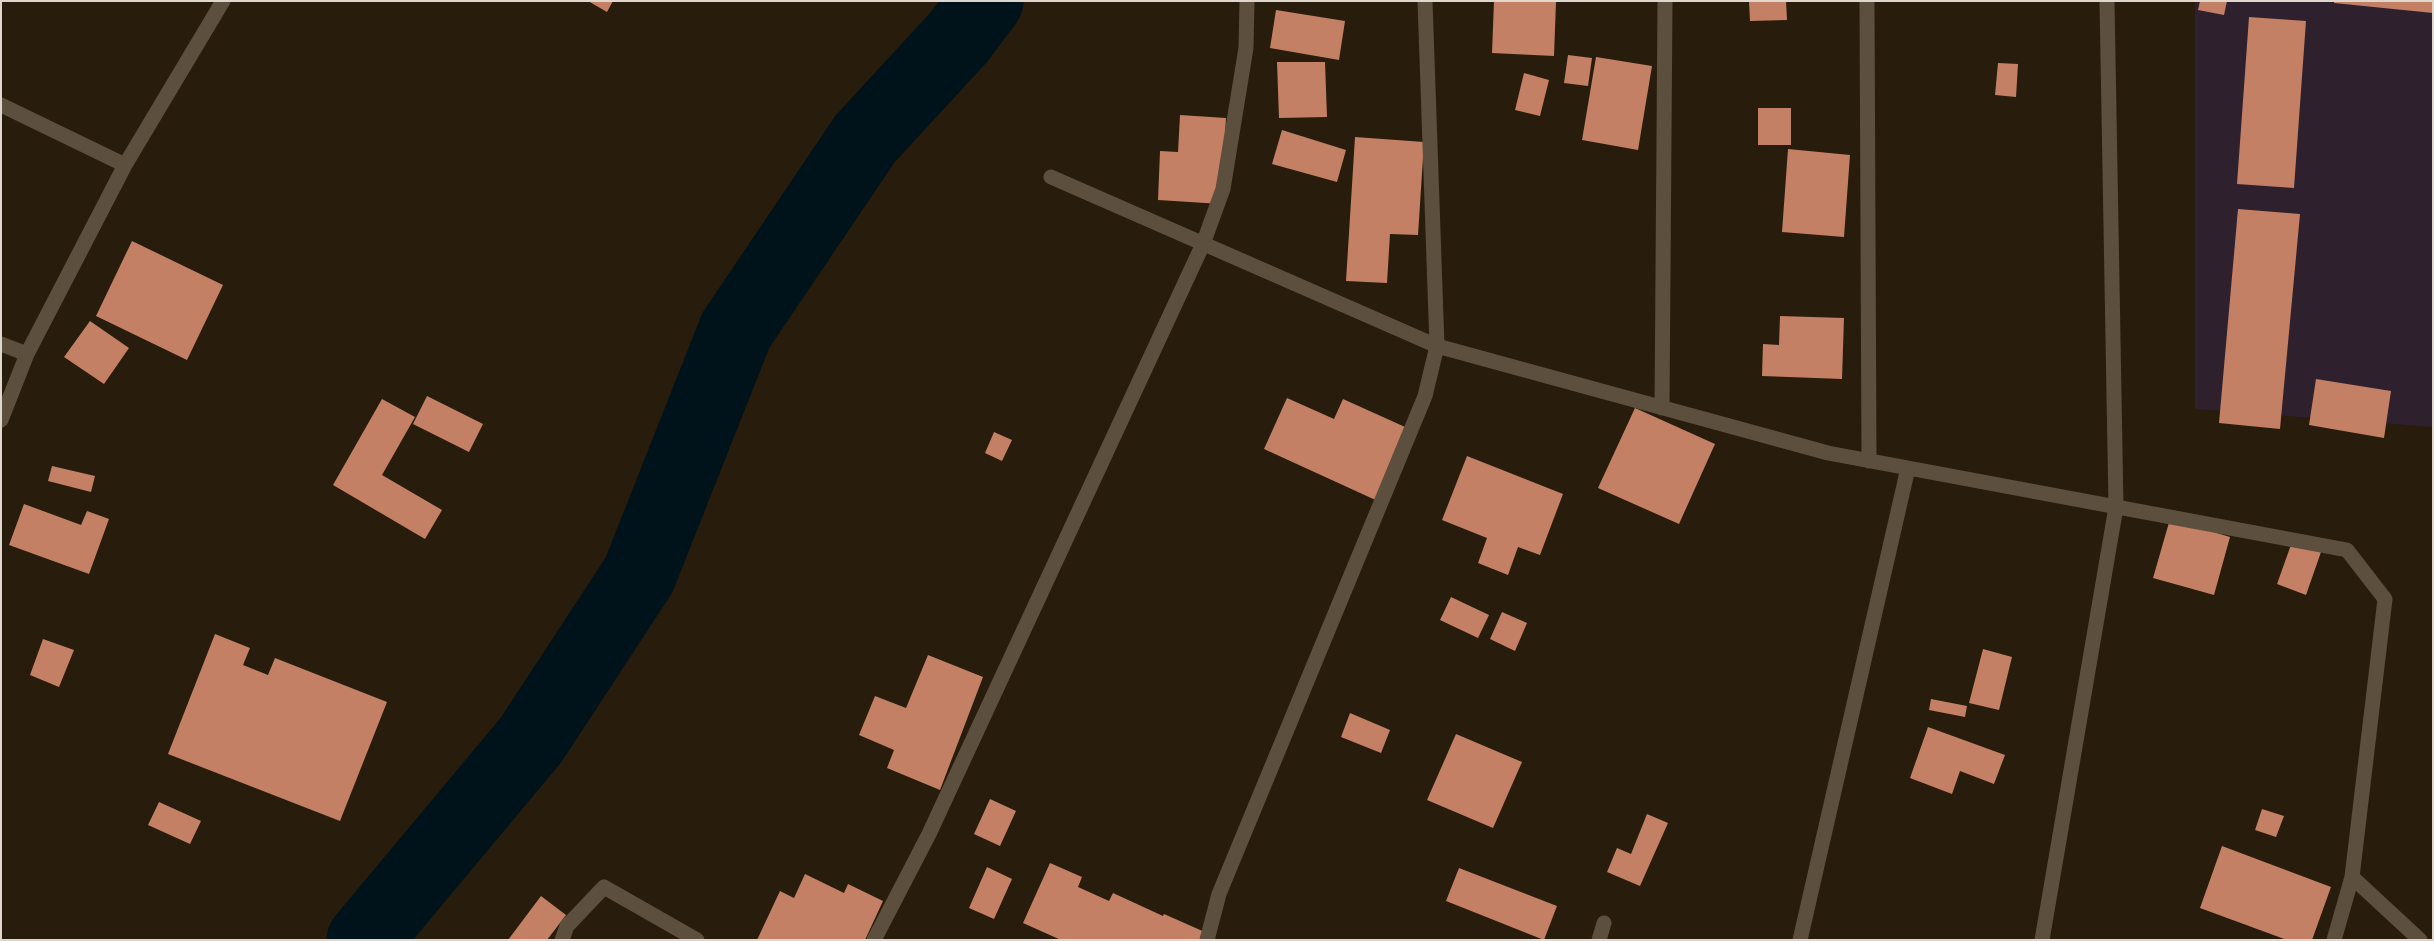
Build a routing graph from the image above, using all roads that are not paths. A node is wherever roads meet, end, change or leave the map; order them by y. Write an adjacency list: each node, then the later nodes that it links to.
1 (223, 1): 8 (street)
2 (1247, 1): 10 (street)
3 (1425, 1): 12 (street)
4 (1665, 1): 14 (street)
5 (1867, 1): 16 (street)
6 (2107, 1): 18 (street)
7 (1, 105): 8 (street)
8 (125, 165): 13 (street)
9 (1051, 177): 10 (street)
10 (1203, 244): 12 (street); 23 (street)
11 (1, 344): 13 (street)
12 (1437, 346): 14 (street); 24 (street)
13 (27, 354): 15 (street)
14 (1662, 408): 16 (street)
15 (1, 420)
16 (1869, 461): 17 (street)
17 (1908, 468): 18 (street); 26 (street)
18 (2116, 507): 19 (street); 27 (street)
19 (2352, 877): 28 (street); 29 (street)
20 (1604, 923): 25 (street)
21 (562, 940): 22 (street)
22 (696, 940)
23 (874, 940)
24 (1207, 940)
25 (1599, 940)
26 (1800, 940)
27 (2042, 940)
28 (2334, 940)
29 (2420, 940)

